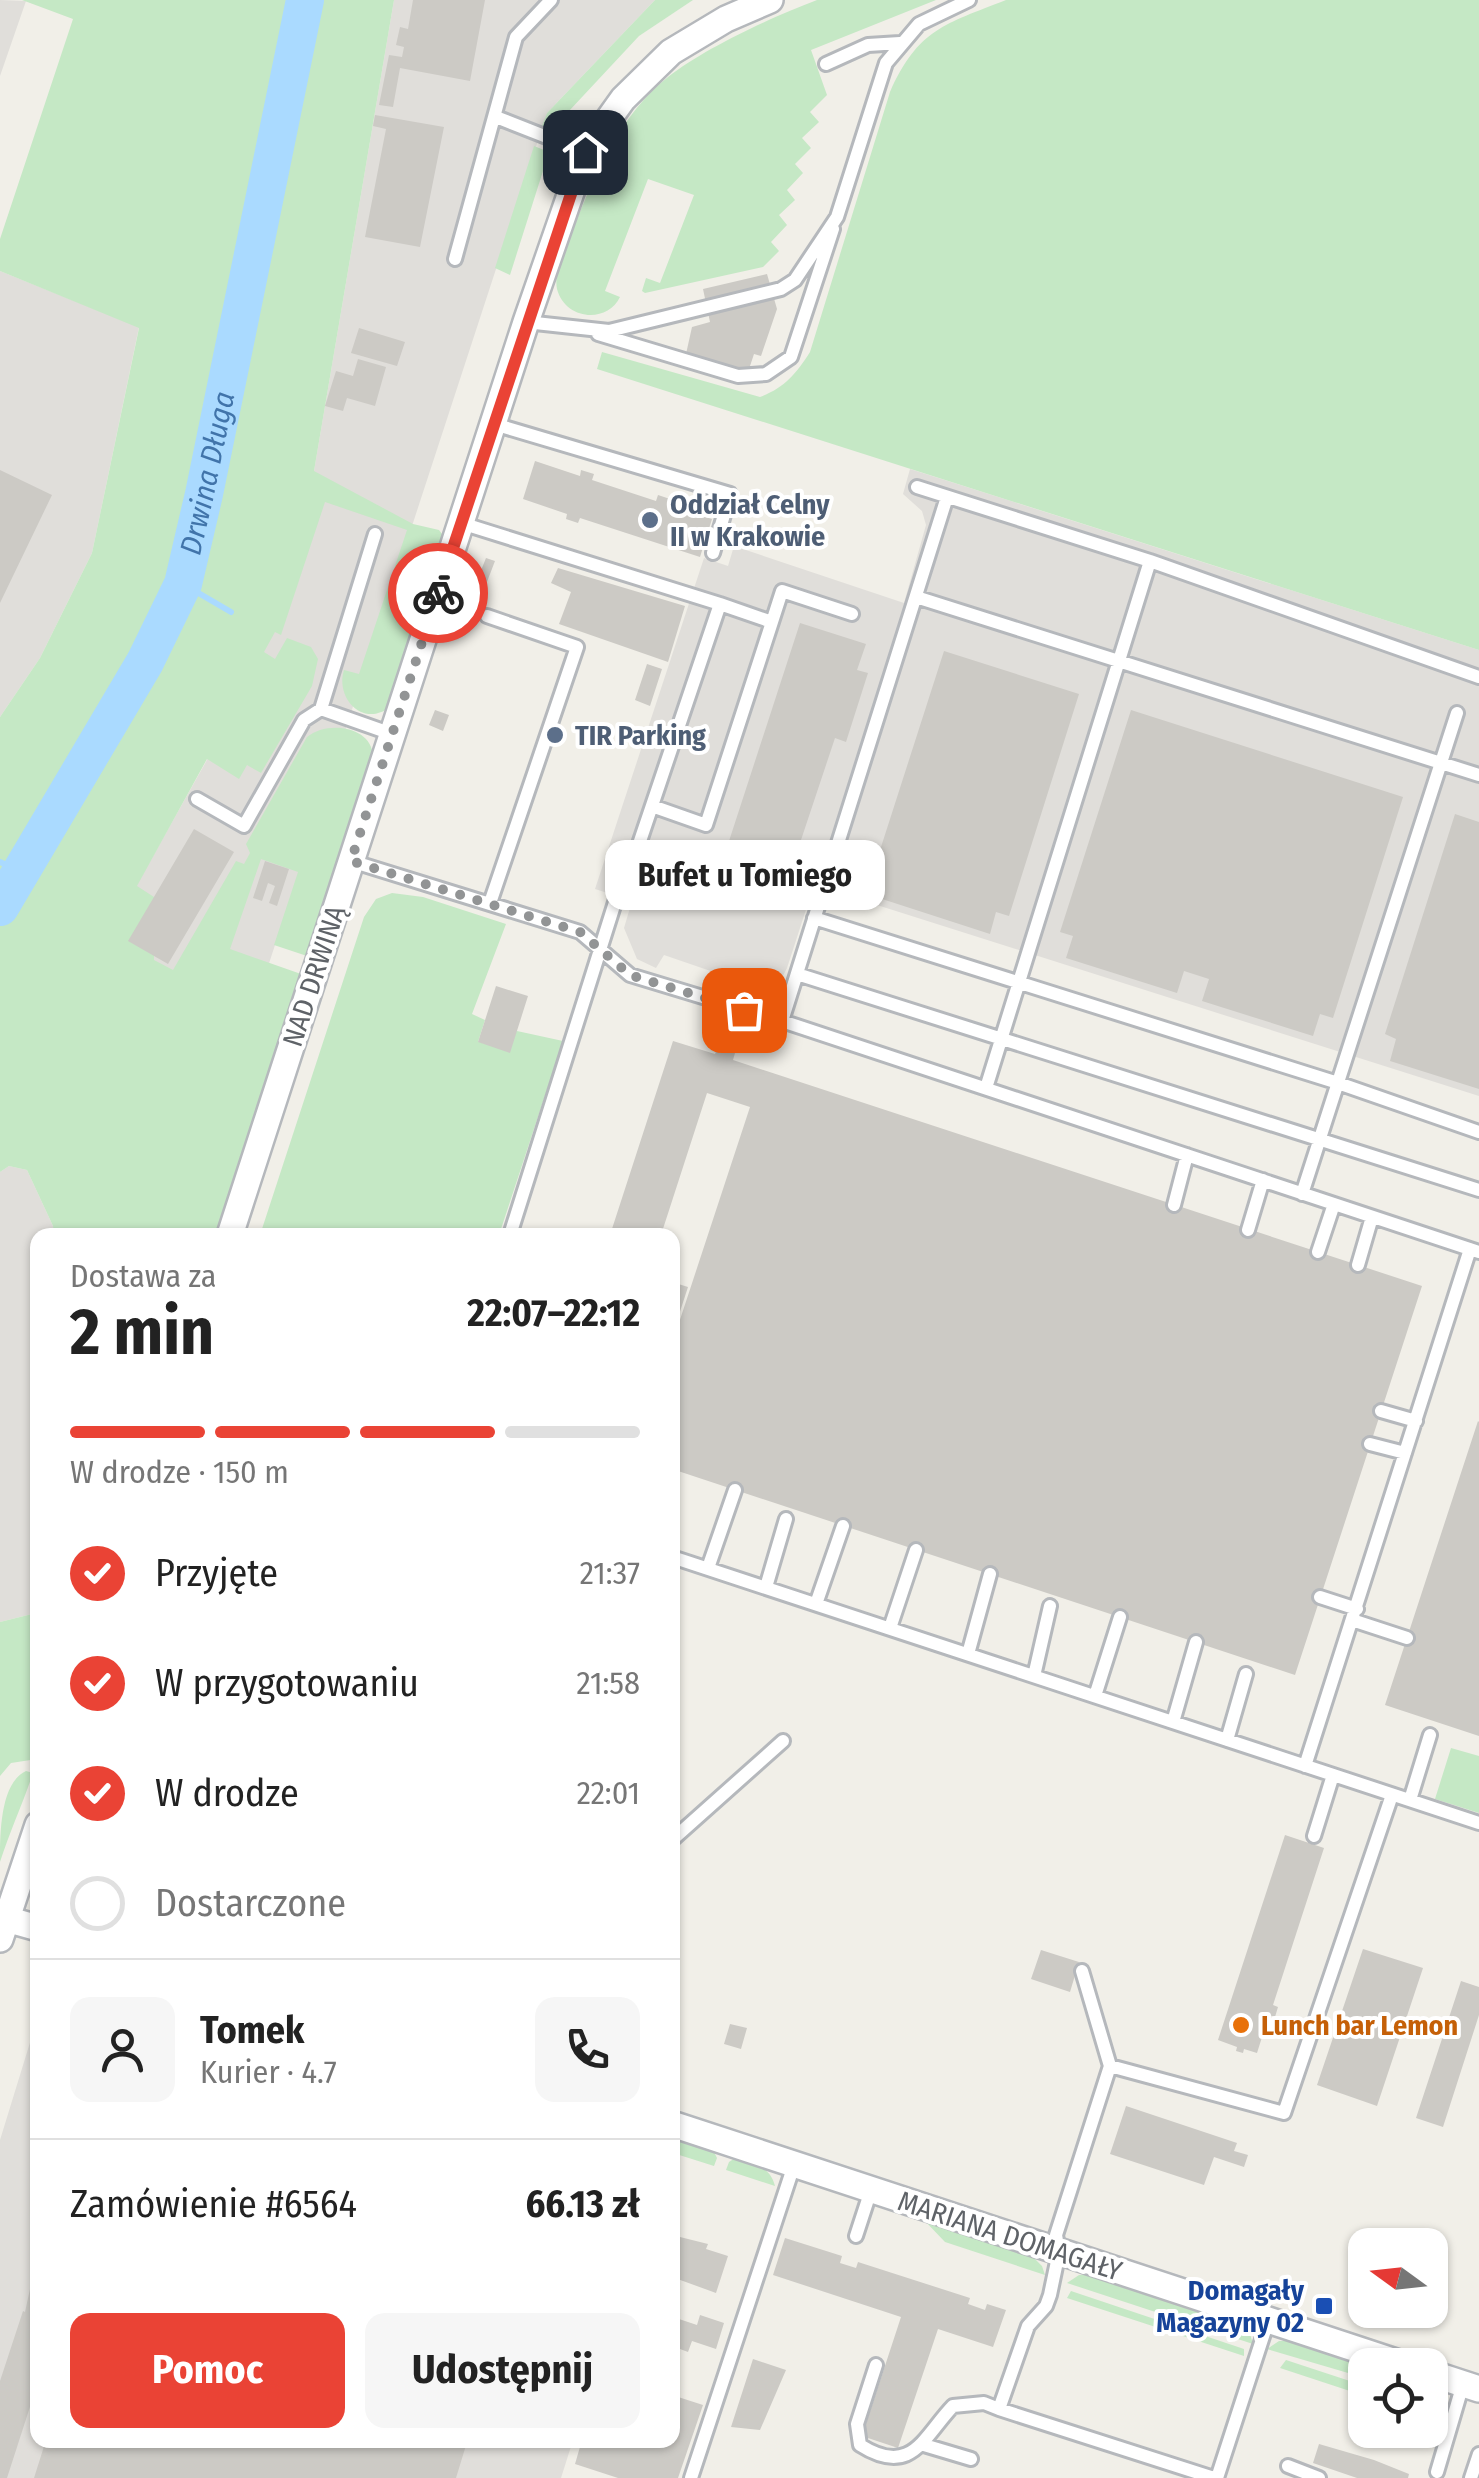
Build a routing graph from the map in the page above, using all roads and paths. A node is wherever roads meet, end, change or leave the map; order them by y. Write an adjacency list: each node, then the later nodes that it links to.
1 (770, 0): 7 (street, NAD DRWINĄ)
2 (969, 0): 4 (lane)
3 (547, 2): 6 (lane)
4 (900, 44): 5 (lane); 8 (lane)
5 (826, 64)
6 (496, 117): 7 (lane); 9 (lane)
7 (585, 152): 10 (street, NAD DRWINĄ)
8 (837, 217): 11 (lane); 11 (lane)
9 (454, 259)
10 (526, 322): 11 (lane); 12 (street, NAD DRWINĄ)
11 (577, 328)
12 (494, 424): 15 (street, NAD DRWINĄ); 17 (lane)
13 (917, 487): 14 (lane)
14 (947, 497): 18 (lane); 19 (lane)
15 (460, 523): 20 (lane); 28 (street, NAD DRWINĄ)
16 (375, 534): 26 (lane)
17 (713, 552)
18 (1150, 561): 24 (lane); 25 (lane)
19 (916, 596): 24 (lane); 35 (lane)
20 (720, 604): 23 (lane); 32 (lane)
21 (852, 614): 23 (lane)
22 (487, 616): 34 (lane)
23 (772, 622): 32 (lane)
24 (1120, 660): 29 (lane); 38 (lane)
25 (1479, 676)
26 (321, 709): 28 (lane); 31 (lane)
27 (1458, 713): 29 (lane)
28 (392, 734): 33 (street, NAD DRWINĄ)
29 (1441, 764): 30 (lane); 41 (lane)
30 (1479, 775)
31 (197, 799)
32 (652, 806): 36 (lane)
33 (351, 861): 34 (lane); 52 (street, NAD DRWINĄ)
34 (490, 903): 36 (lane)
35 (814, 918): 37 (lane); 38 (lane)
36 (601, 949): 39 (lane); 53 (lane)
37 (797, 974): 39 (lane); 40 (lane)
38 (1019, 982): 40 (lane); 41 (lane)
39 (782, 1021): 42 (lane)
40 (1001, 1039): 42 (lane); 44 (lane)
41 (1338, 1083): 43 (lane); 44 (lane)
42 (986, 1088): 45 (lane)
43 (1479, 1132)
44 (1319, 1141): 47 (lane); 48 (lane)
45 (1187, 1155): 46 (lane); 50 (lane)
46 (1263, 1180): 48 (lane); 54 (lane)
47 (1479, 1190)
48 (1302, 1194): 49 (lane)
49 (1334, 1204): 51 (lane); 56 (lane)
50 (1174, 1205)
51 (1372, 1216): 55 (lane); 57 (lane)
52 (232, 1228)
53 (512, 1228)
54 (1248, 1230)
55 (1474, 1250): 59 (lane)
56 (1318, 1252)
57 (1358, 1265)
58 (1381, 1411): 59 (lane)
59 (1416, 1420): 61 (lane)
60 (1370, 1444): 61 (lane)
61 (1405, 1454): 73 (lane)
62 (735, 1490): 67 (lane)
63 (786, 1520): 69 (lane)
64 (843, 1526): 71 (lane)
65 (916, 1550): 75 (lane)
66 (680, 1559): 67 (lane)
67 (708, 1568): 69 (lane)
68 (990, 1574): 78 (lane)
69 (766, 1587): 71 (lane)
70 (1320, 1597): 73 (lane)
71 (816, 1604): 75 (lane)
72 (1050, 1606): 80 (lane)
73 (1355, 1615): 76 (lane); 86 (lane)
74 (1120, 1617): 81 (lane)
75 (890, 1628): 78 (lane)
76 (1407, 1638)
77 (1196, 1642): 82 (lane)
78 (968, 1654): 80 (lane)
79 (1246, 1674): 84 (lane)
80 (1034, 1676): 81 (lane)
81 (1095, 1696): 82 (lane)
82 (1173, 1722): 84 (lane)
83 (1430, 1735): 89 (lane)
84 (1227, 1740): 86 (lane)
85 (783, 1741): 91 (lane)
86 (1306, 1766): 87 (lane)
87 (1333, 1775): 88 (lane); 92 (lane)
88 (1392, 1795): 89 (lane); 97 (lane)
89 (1410, 1800): 90 (lane)
90 (1479, 1823)
91 (680, 1833)
92 (1314, 1836)
93 (26, 1896): 95 (street)
94 (30, 1928): 95 (street)
95 (3, 1929)
96 (1082, 1971): 97 (lane)
97 (1110, 2066): 102 (lane)
98 (680, 2127): 99 (street, MARIANA DOMAGAŁY)
99 (794, 2164): 100 (street, MARIANA DOMAGAŁY); 113 (lane)
100 (870, 2190): 101 (lane); 102 (street, MARIANA DOMAGAŁY)
101 (856, 2236)
102 (1060, 2252): 103 (street, MARIANA DOMAGAŁY); 107 (lane)
103 (1268, 2321): 104 (street, MARIANA DOMAGAŁY); 114 (lane)
104 (1353, 2348)
105 (876, 2365): 108 (lane)
106 (1471, 2386): 112 (lane)
107 (999, 2409): 108 (lane); 114 (lane)
108 (924, 2445): 110 (lane)
109 (1479, 2454): 116 (lane)
110 (971, 2459)
111 (1288, 2466): 115 (lane)
112 (1437, 2472)
113 (691, 2478)
114 (1216, 2478)
115 (1318, 2478)
116 (1471, 2478)

